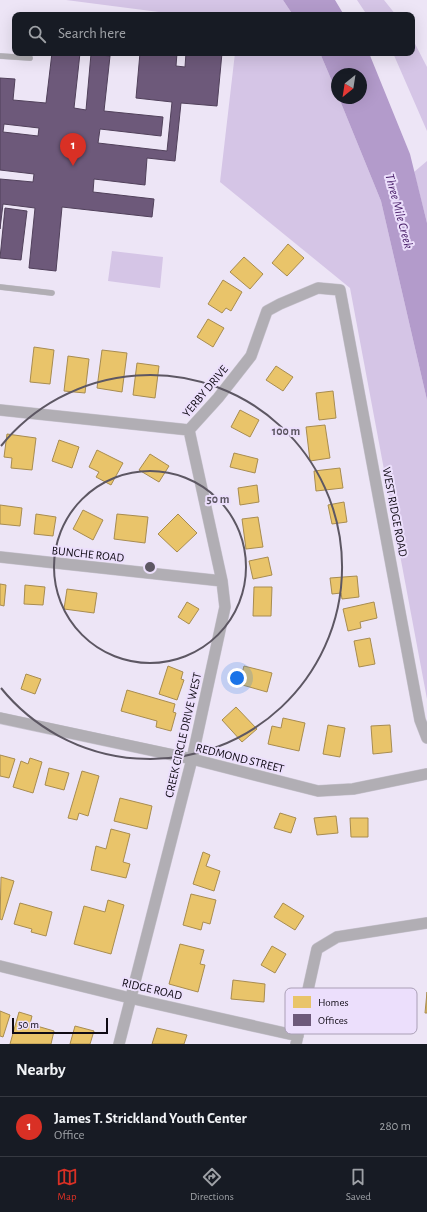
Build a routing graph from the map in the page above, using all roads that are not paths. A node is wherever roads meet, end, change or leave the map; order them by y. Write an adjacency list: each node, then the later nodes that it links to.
1 (0, 56): 2 (lane)
2 (30, 58)
3 (0, 288): 5 (lane)
4 (340, 290): 7 (street, YERBY DRIVE); 11 (street, WEST RIDGE ROAD)
5 (52, 293)
6 (0, 410): 7 (street, YERBY DRIVE)
7 (189, 430): 9 (street, CREEK CIRCLE DRIVE WEST)
8 (0, 557): 9 (street, BUNCHE ROAD)
9 (222, 581): 12 (street, CREEK CIRCLE DRIVE WEST)
10 (0, 718): 12 (street, REDMOND STREET)
11 (427, 738)
12 (192, 759): 13 (street, REDMOND STREET); 17 (street, CREEK CIRCLE DRIVE WEST)
13 (427, 774)
14 (427, 923): 16 (street)
15 (0, 966): 17 (street, RIDGE ROAD)
16 (308, 988)
17 (130, 998): 18 (street, RIDGE ROAD); 19 (street, CREEK CIRCLE DRIVE WEST)
18 (297, 1040)
19 (119, 1044)

